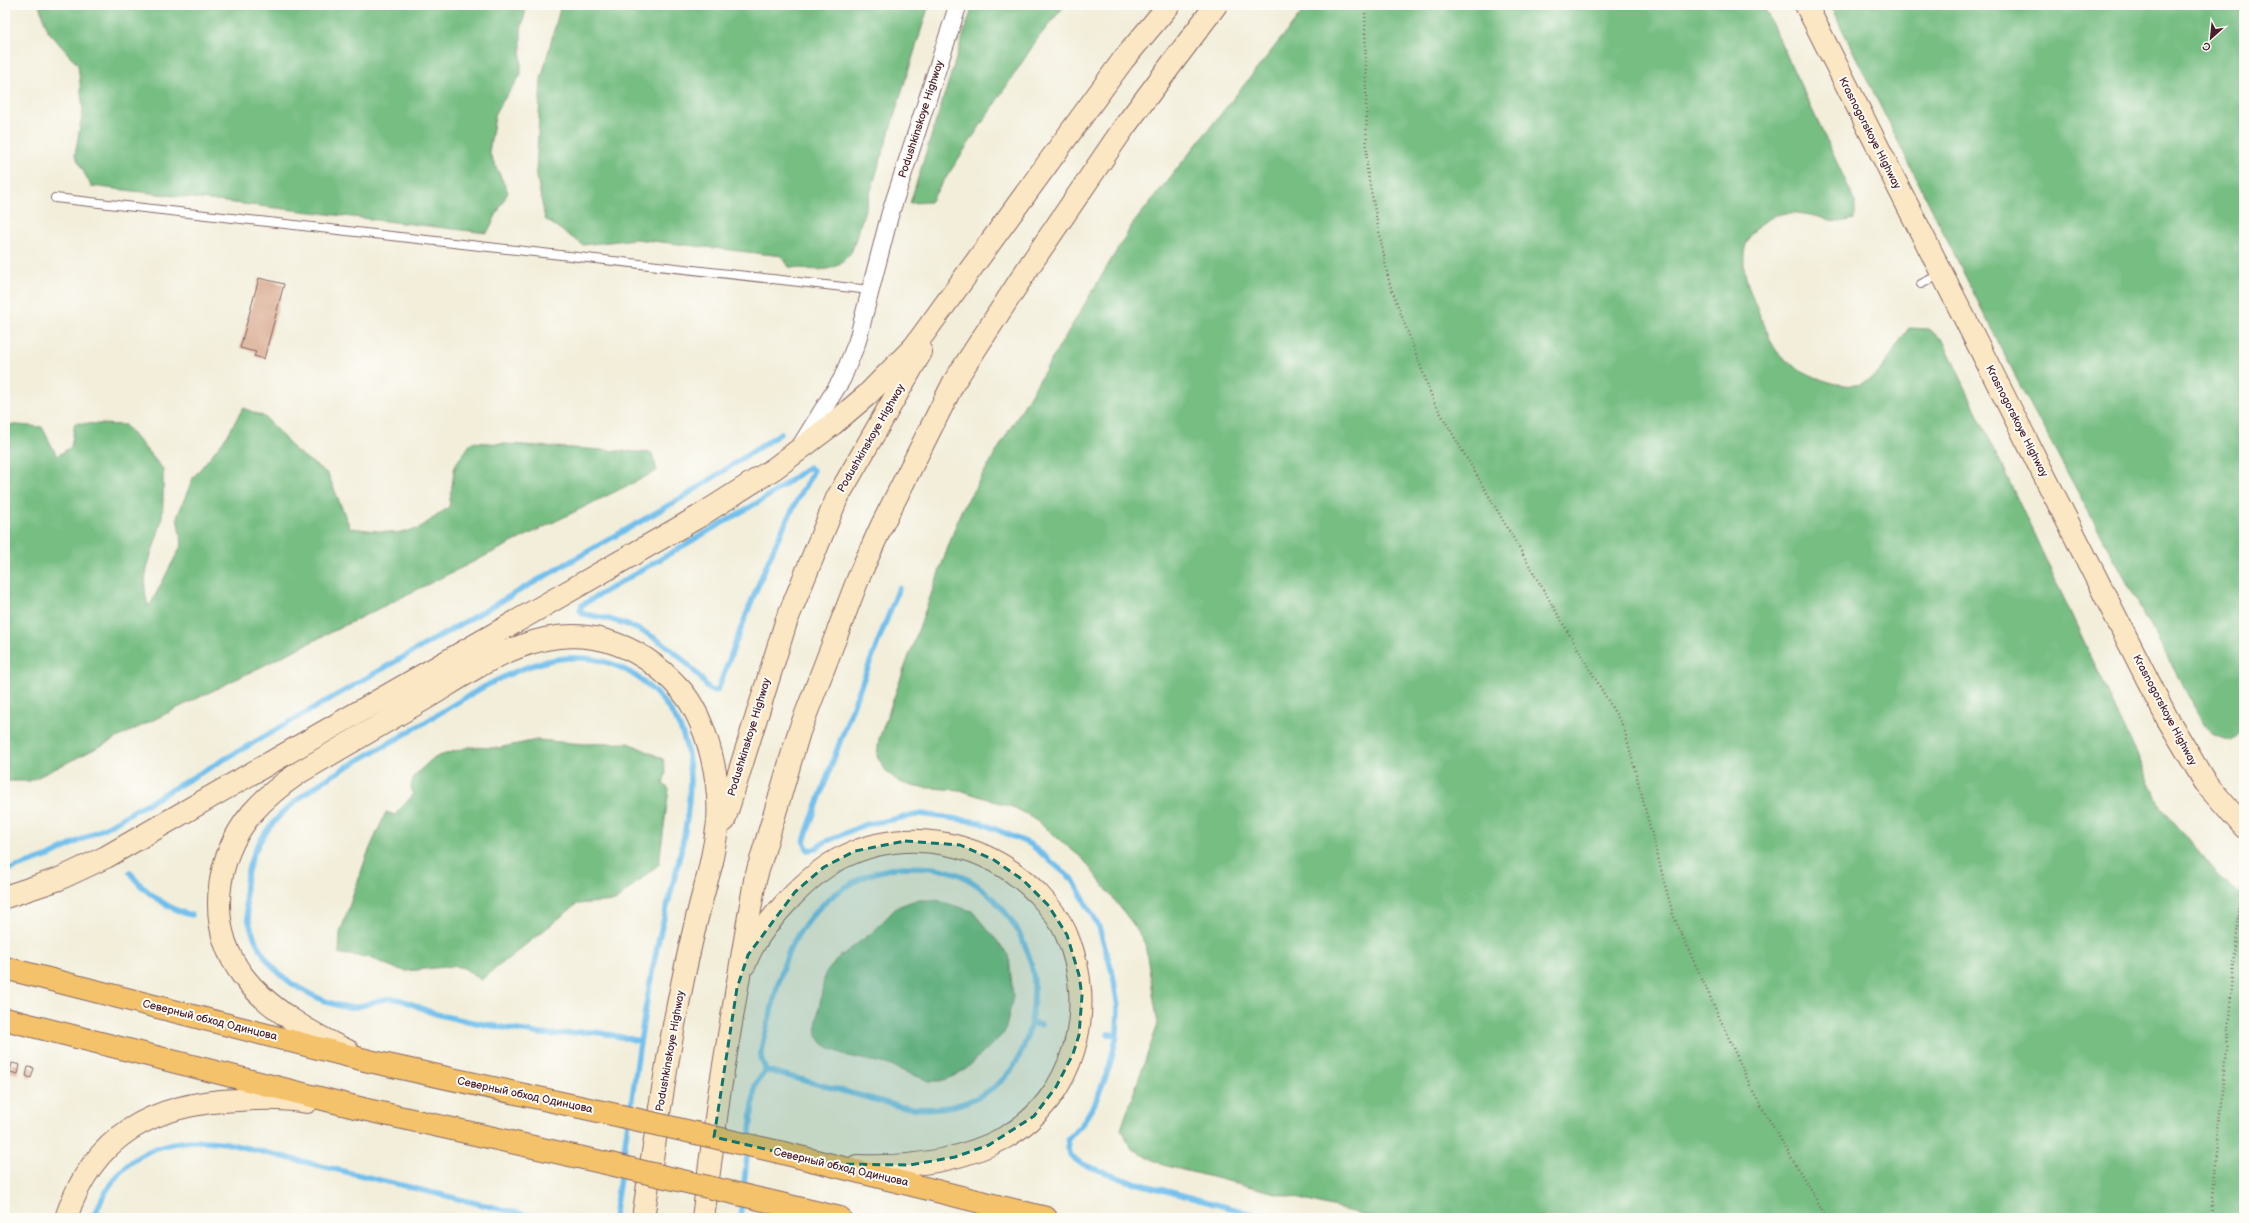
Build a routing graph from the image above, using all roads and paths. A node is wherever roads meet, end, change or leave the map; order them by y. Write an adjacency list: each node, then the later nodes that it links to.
1 (958, 5): 9 (street, Podushkinskoye Highway)
2 (1169, 5): 10 (main road)
3 (1216, 5): 17 (main road)
4 (1365, 5): 27 (path)
5 (1806, 5): 7 (main road, Krasnogorskoye Highway)
6 (55, 198): 9 (lane)
7 (1941, 273): 8 (lane); 12 (main road, Krasnogorskoye Highway)
8 (1921, 284)
9 (870, 290): 11 (street, Podushkinskoye Highway)
10 (955, 292): 11 (main road); 14 (main road, Podushkinskoye Highway)
11 (796, 453): 15 (main road)
12 (2244, 827)
13 (2244, 860): 28 (path)
14 (708, 876): 19 (main road); 23 (main road, Podushkinskoye Highway)
15 (5, 897)
16 (5, 968): 19 (highway, Северный обход Одинцова)
17 (737, 988): 21 (main road); 24 (main road)
18 (5, 1019): 20 (highway)
19 (369, 1061): 21 (highway, Северный обход Одинцова, bridge)
20 (367, 1110): 22 (main road); 25 (highway, bridge)
21 (830, 1164): 26 (highway, Северный обход Одинцова)
22 (66, 1218)
23 (644, 1218)
24 (703, 1218)
25 (840, 1218)
26 (1046, 1218)
27 (1827, 1218)
28 (2210, 1218)

